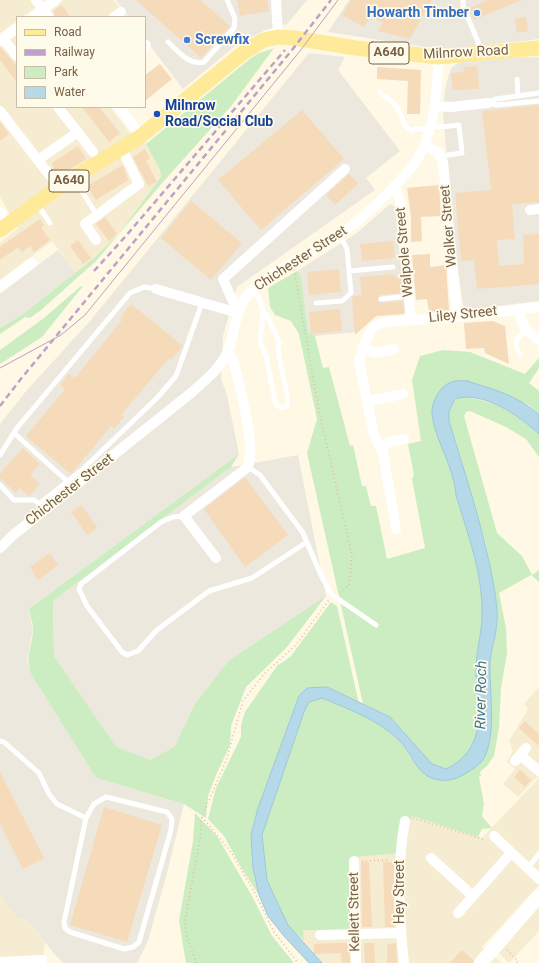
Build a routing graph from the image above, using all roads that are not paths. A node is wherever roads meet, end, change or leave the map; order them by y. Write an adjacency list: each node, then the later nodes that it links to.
1 (36, 0): 6 (street)
2 (56, 0): 6 (street)
3 (226, 0): 11 (lane)
4 (276, 0): 9 (street)
5 (463, 0): 13 (lane)
6 (46, 13): 7 (street)
7 (36, 16)
8 (16, 29): 10 (street)
9 (278, 37): 15 (main road, Milnrow Road / A640); 28 (main road, Milnrow Road / A640)
10 (2, 40): 14 (street)
11 (168, 42)
12 (539, 48): 13 (main road, Milnrow Road / A640)
13 (480, 54): 15 (main road, Milnrow Road / A640)
14 (16, 55)
15 (438, 57): 22 (street, Chichester Street)
16 (517, 79): 19 (lane)
17 (380, 92): 26 (lane)
18 (539, 93): 19 (lane)
19 (518, 96): 21 (lane)
20 (539, 101): 21 (lane)
21 (488, 103): 22 (street)
22 (434, 106): 26 (street, Chichester Street)
23 (59, 108): 27 (street)
24 (120, 108): 28 (street)
25 (0, 111): 33 (street)
26 (430, 127): 29 (street, Chichester Street); 32 (lane)
27 (78, 132): 31 (street); 33 (street)
28 (141, 136): 30 (main road, Milnrow Road / A640)
29 (425, 146): 32 (street); 36 (street, Chichester Street)
30 (122, 149): 38 (main road, Milnrow Road / A640); 39 (street)
31 (93, 152)
32 (441, 158): 58 (street, Walker Street)
33 (38, 160): 35 (street)
34 (345, 169): 57 (street)
35 (51, 177)
36 (394, 186): 42 (street, Chichester Street); 50 (street, Walpole Street)
37 (81, 190): 39 (lane)
38 (36, 204): 40 (main road, Milnrow Road / A640); 41 (lane)
39 (97, 215): 43 (street)
40 (3, 222)
41 (50, 223)
42 (340, 235): 46 (lane); 49 (street, Chichester Street)
43 (96, 240)
44 (32, 263): 47 (street)
45 (393, 267): 46 (lane)
46 (349, 271): 53 (lane)
47 (1, 283)
48 (156, 289): 52 (street); 68 (lane)
49 (253, 290): 56 (lane); 57 (street, Chichester Street)
50 (409, 296): 51 (lane); 59 (street, Walpole Street)
51 (382, 299)
52 (202, 303): 57 (street); 73 (lane)
53 (316, 303)
54 (539, 307): 55 (street, Liley Street)
55 (519, 309): 58 (street, Liley Street); 60 (street)
56 (263, 312): 56 (lane)
57 (238, 314): 64 (street, Chichester Street)
58 (457, 317): 59 (street, Liley Street)
59 (411, 320): 62 (street, Liley Street)
60 (526, 331): 61 (street); 65 (lane)
61 (538, 338)
62 (362, 348): 63 (street); 67 (street)
63 (394, 349)
64 (227, 353): 72 (street); 75 (street, Chichester Street)
65 (520, 355)
66 (402, 394): 67 (street)
67 (367, 401): 70 (street)
68 (14, 433): 71 (lane); 73 (lane)
69 (404, 439): 70 (street)
70 (380, 447): 77 (street)
71 (0, 454)
72 (248, 466): 76 (street); 78 (lane)
73 (67, 481): 75 (lane)
74 (0, 485): 75 (lane)
75 (42, 507): 79 (street, Chichester Street)
76 (184, 516): 78 (lane); 80 (street)
77 (396, 529)
78 (307, 542): 81 (lane)
79 (0, 548)
80 (216, 558)
81 (376, 625)
82 (0, 741): 85 (lane)
83 (520, 755): 84 (street)
84 (539, 771)
85 (86, 818): 85 (lane)
86 (405, 822): 97 (street, Hey Street)
87 (490, 838): 88 (street)
88 (511, 852): 92 (street); 94 (street)
89 (539, 854): 92 (lane)
90 (431, 858): 94 (street)
91 (354, 861): 98 (street, Kellett Street)
92 (527, 869): 93 (street)
93 (539, 879)
94 (473, 896): 96 (street)
95 (539, 896): 104 (main road)
96 (458, 913)
97 (400, 933): 98 (street); 103 (street, Hey Street)
98 (355, 934): 99 (street); 102 (street, Kellett Street)
99 (320, 935)
100 (42, 960): 101 (street)
101 (0, 962)
102 (356, 963)
103 (404, 963)
104 (481, 963)

